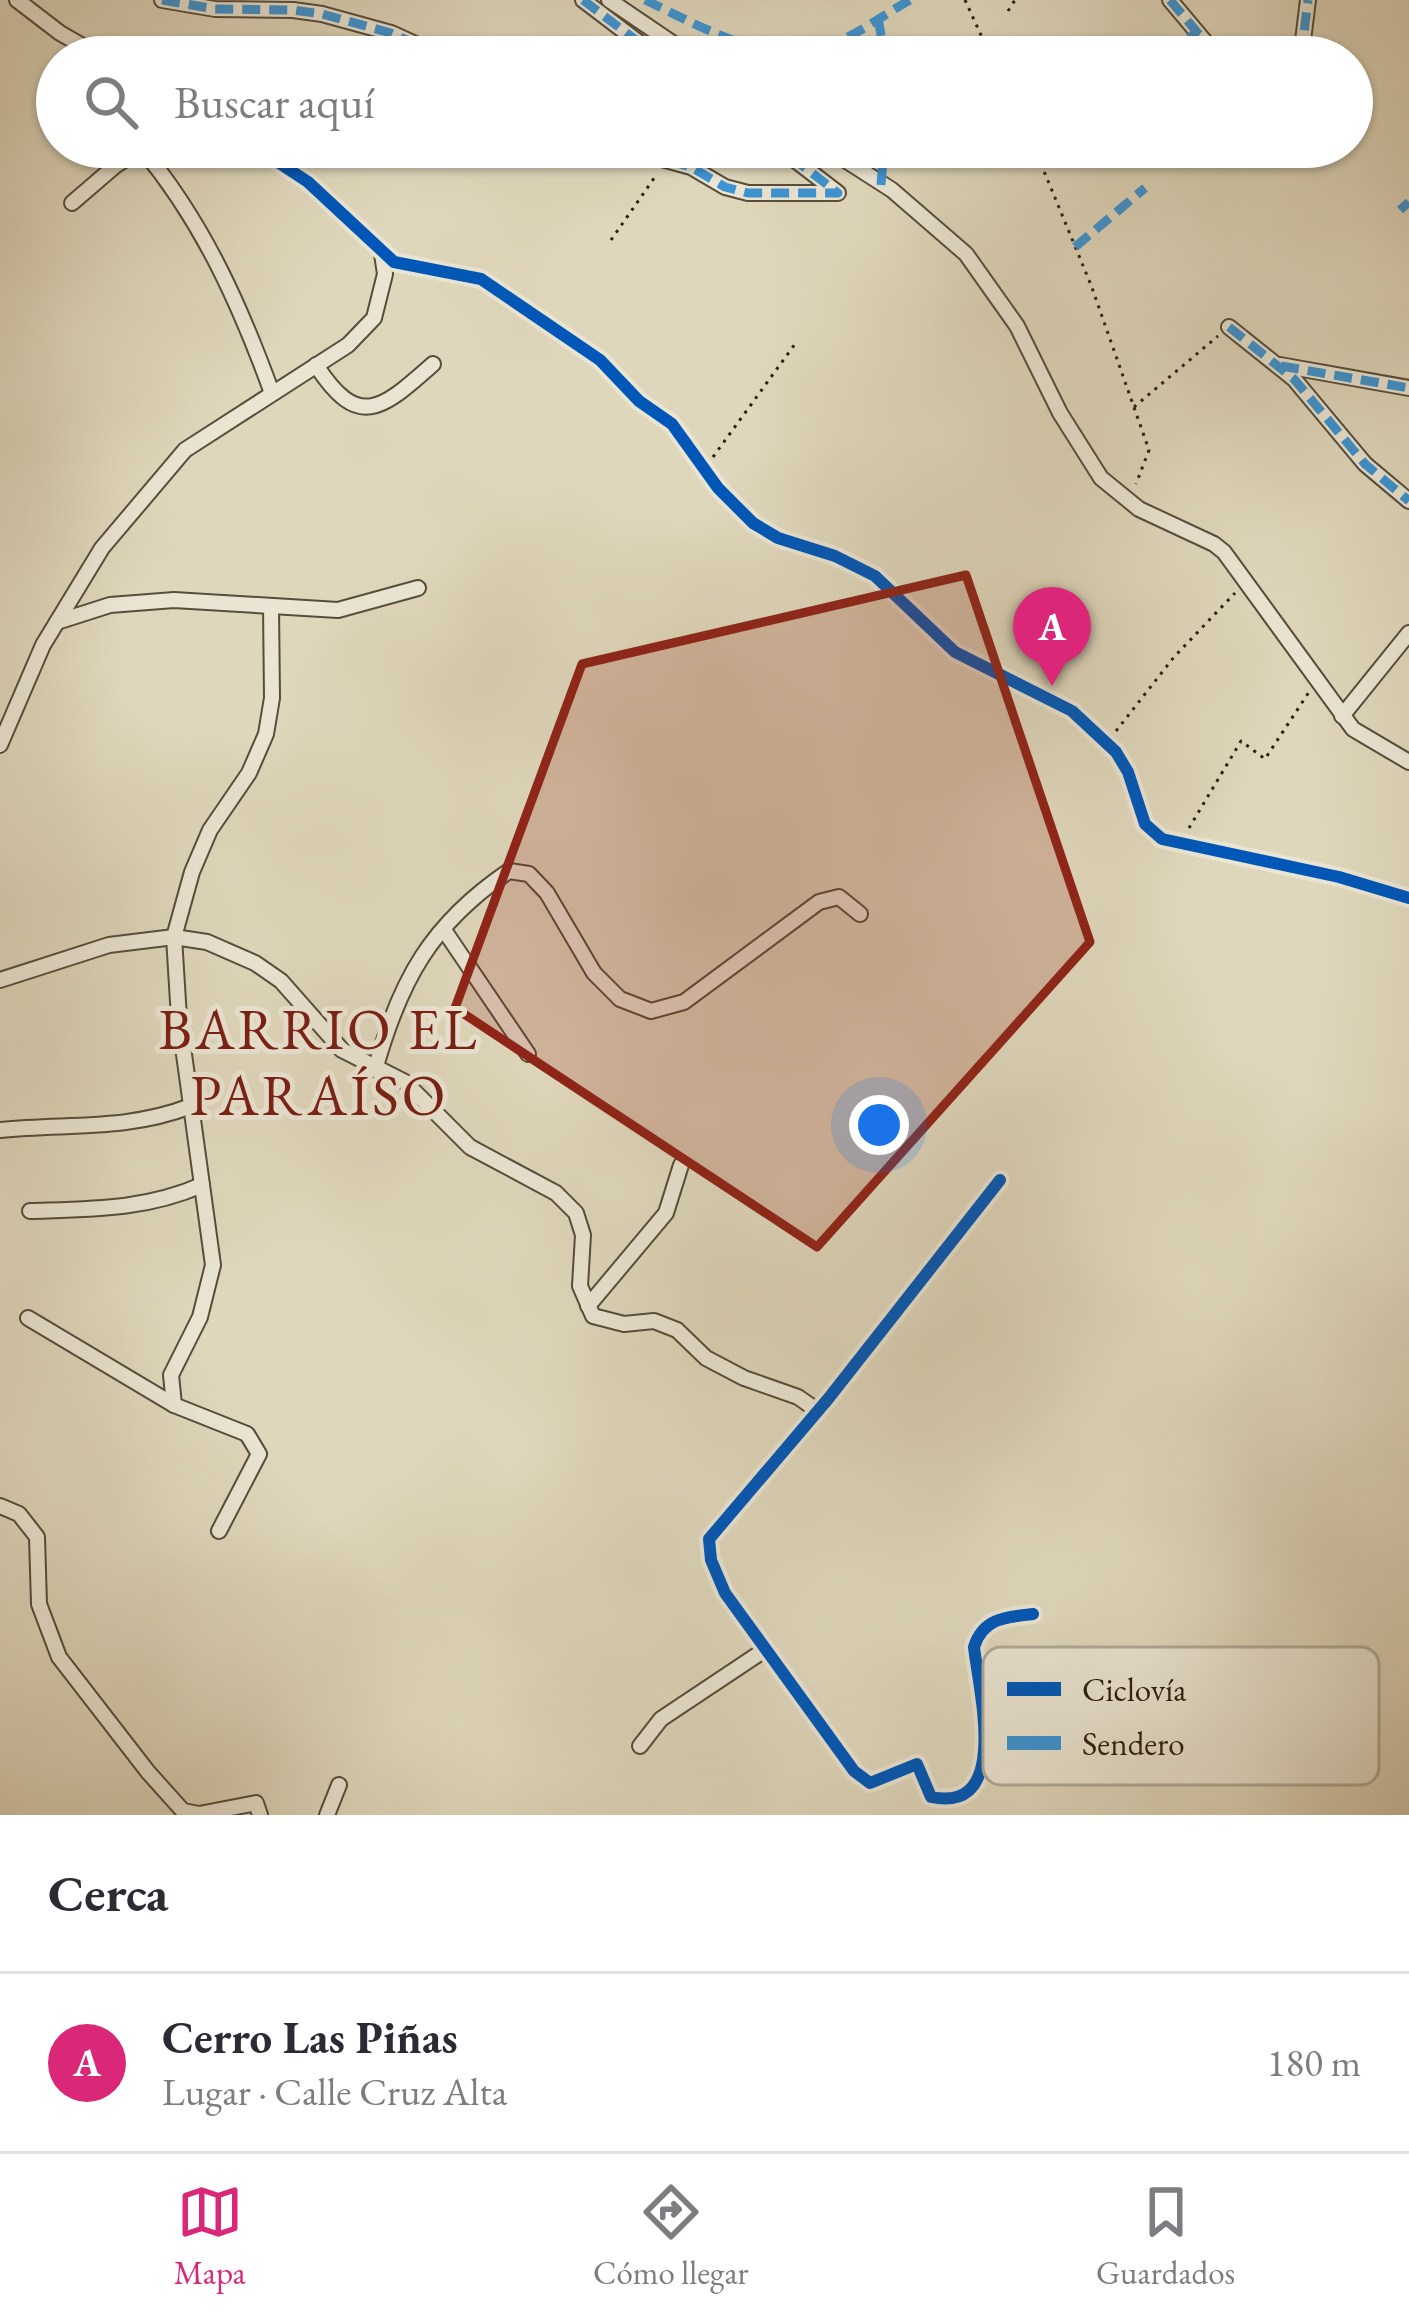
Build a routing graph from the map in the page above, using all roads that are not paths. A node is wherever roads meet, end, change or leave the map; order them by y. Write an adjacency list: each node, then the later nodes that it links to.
1 (17, 0): 7 (street)
2 (163, 0): 8 (street)
3 (583, 0): 9 (street)
4 (609, 0): 10 (street)
5 (1170, 0): 11 (street)
6 (1308, 0): 12 (street)
7 (65, 36)
8 (399, 36)
9 (630, 36)
10 (662, 36)
11 (1201, 36)
12 (1304, 36)
13 (113, 168): 19 (street)
14 (159, 168): 26 (street)
15 (287, 168): 20 (street)
16 (694, 168): 17 (street)
17 (805, 168)
18 (858, 168): 32 (street)
19 (72, 203)
20 (382, 254): 24 (street); 35 (street)
21 (1228, 327): 23 (street)
22 (434, 364): 24 (street)
23 (1275, 364): 25 (street); 27 (street)
24 (316, 365): 26 (street)
25 (1409, 388)
26 (272, 393): 30 (street)
27 (1409, 501)
28 (418, 588): 29 (street)
29 (271, 606): 30 (street); 38 (street)
30 (57, 622): 33 (street)
31 (1409, 632): 32 (street)
32 (1342, 716): 34 (street)
33 (0, 745)
34 (1409, 762)
35 (1409, 898)
36 (860, 914): 37 (street)
37 (443, 930): 40 (street); 41 (street)
38 (174, 937): 39 (street); 41 (street); 42 (street)
39 (0, 980)
40 (528, 1054)
41 (375, 1070): 48 (street)
42 (191, 1106): 43 (street); 46 (street)
43 (0, 1130)
44 (681, 1165): 48 (street)
45 (1000, 1180): 51 (street)
46 (202, 1185): 47 (street); 50 (street)
47 (30, 1211)
48 (589, 1306): 51 (street)
49 (28, 1318): 50 (street)
50 (174, 1405): 53 (street)
51 (818, 1411): 55 (street)
52 (0, 1507): 60 (street)
53 (219, 1532)
54 (1033, 1614): 56 (street)
55 (766, 1649): 57 (street); 58 (street)
56 (983, 1731)
57 (640, 1745)
58 (983, 1764)
59 (339, 1785): 61 (street)
60 (260, 1815)
61 (327, 1815)

